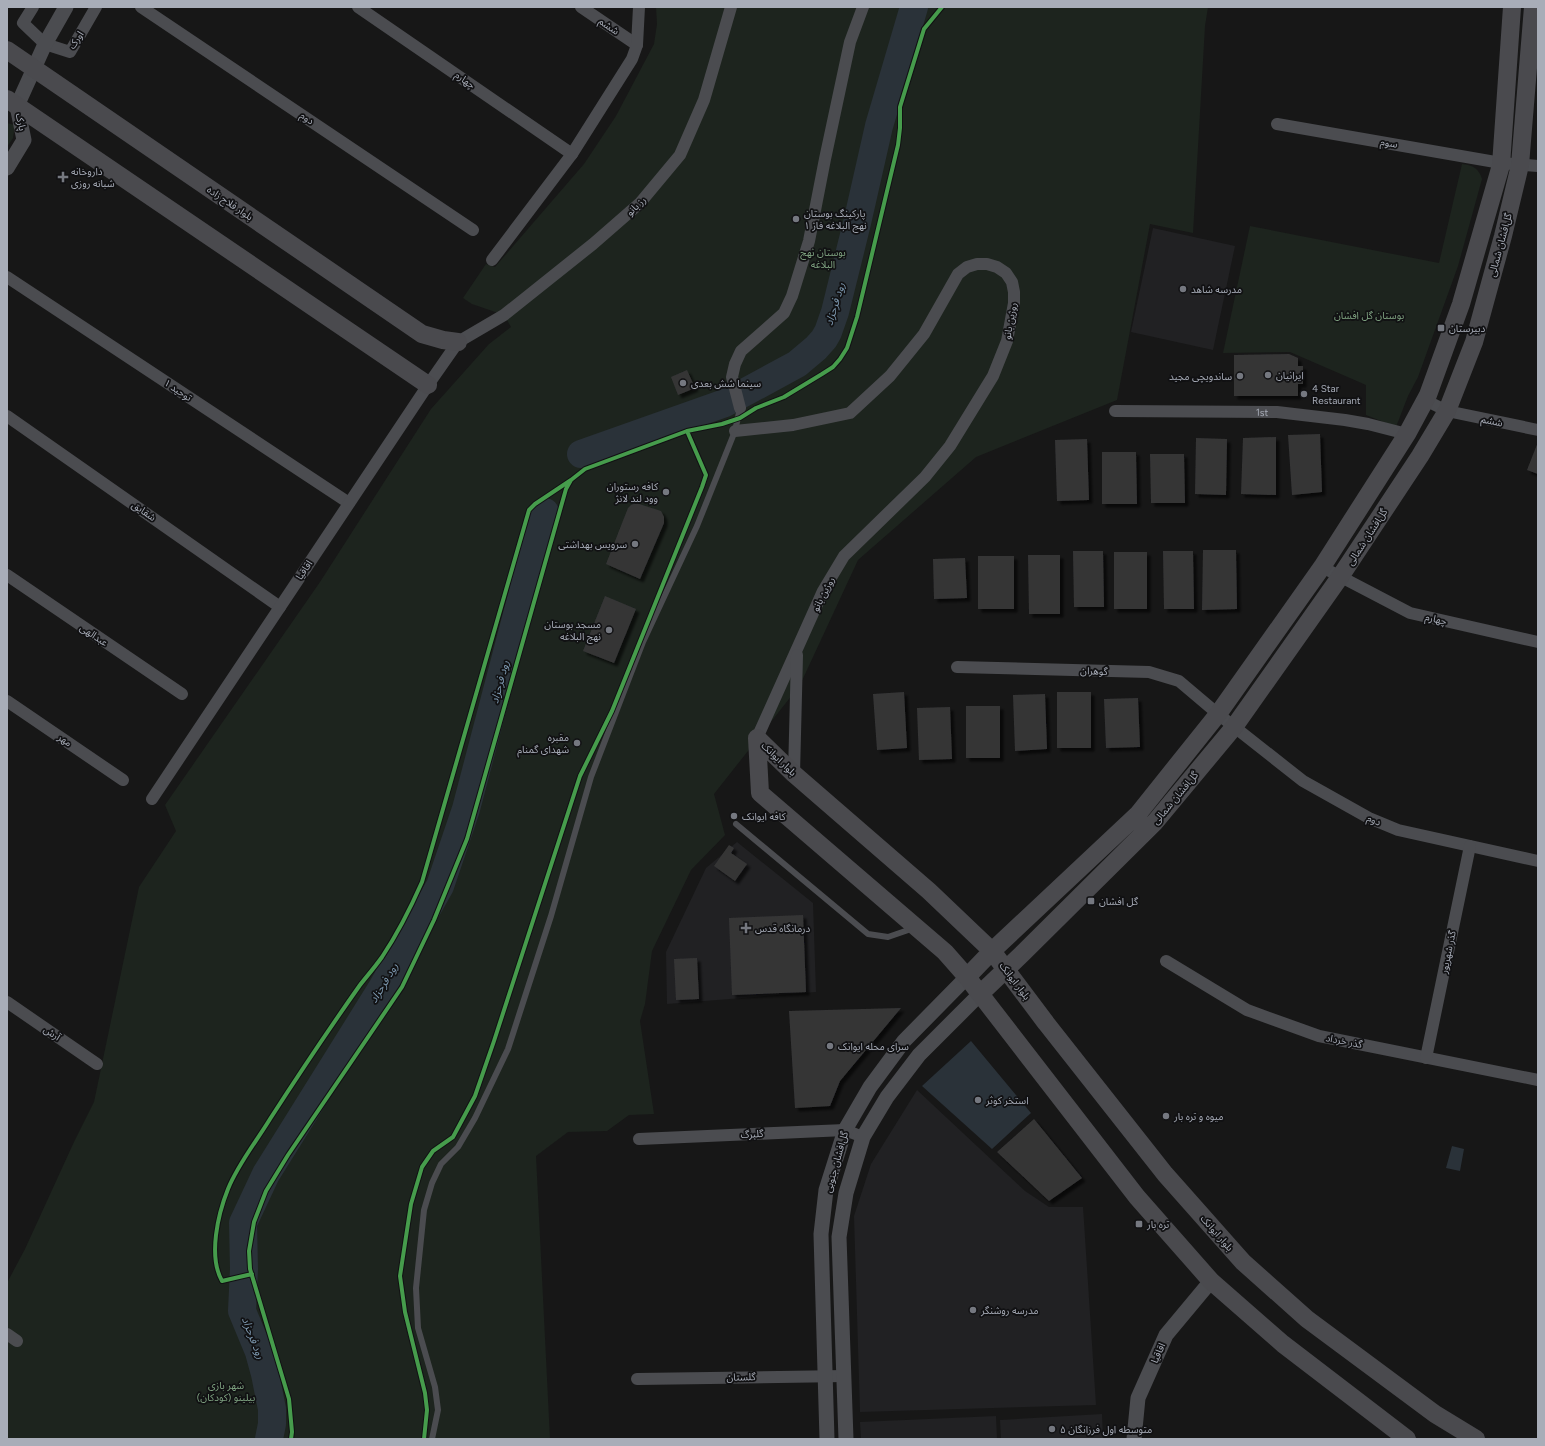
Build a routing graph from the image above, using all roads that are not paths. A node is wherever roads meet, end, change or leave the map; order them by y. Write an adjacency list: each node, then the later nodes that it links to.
1 (32, 7): 12 (street, اورک)
2 (66, 7): 12 (street)
3 (96, 7): 12 (street, اورک)
4 (141, 7): 23 (street, دوم)
5 (358, 7): 18 (street, چهارم)
6 (581, 7): 13 (street, ششم)
7 (639, 7): 13 (street)
8 (731, 7): 26 (street, رز بانو)
9 (863, 7): 29 (street)
10 (1512, 7): 19 (main road, گل‌افشان شمالی)
11 (1533, 7): 20 (main road, گل‌افشان شمالی)
12 (45, 44): 15 (street)
13 (637, 45): 18 (street)
14 (7, 50): 15 (main road, بلوار فلاح زاده)
15 (35, 69): 16 (street); 26 (main road, بلوار فلاح زاده)
16 (10, 106): 22 (street, پارک); 27 (main road)
17 (1277, 124): 19 (street, سوم)
18 (572, 154): 24 (street)
19 (1501, 163): 20 (street, سوم); 28 (main road, گل‌افشان شمالی)
20 (1520, 165): 21 (street, سوم); 31 (main road, گل‌افشان شمالی)
21 (1538, 166)
22 (7, 168)
23 (473, 230)
24 (492, 260)
25 (7, 277): 36 (street, توحید ۱)
26 (458, 342): 27 (street, اقاقیا)
27 (428, 385): 36 (street, اقاقیا)
28 (1425, 400): 31 (street, ششم); 35 (main road, گل‌افشان شمالی)
29 (740, 408): 34 (lane)
30 (1114, 411): 35 (street, 1st)
31 (1447, 411): 33 (street, ششم); 39 (main road, گل‌افشان شمالی)
32 (7, 416): 40 (street, شقایق)
33 (1538, 430)
34 (735, 431): 42 (street, روژین بانو); 72 (lane)
35 (1407, 434): 37 (main road, گل‌افشان شمالی)
36 (350, 503): 40 (street, اقاقیا)
37 (1322, 567): 39 (street, چهارم); 46 (main road, گل‌افشان شمالی)
38 (7, 575): 44 (street, عبدالهی)
39 (1340, 577): 41 (street, چهارم); 47 (main road, گل‌افشان شمالی)
40 (280, 607): 51 (street, اقاقیا)
41 (1538, 642)
42 (797, 650): 48 (street, روژین بانو); 49 (street)
43 (957, 667): 46 (street, گوهران)
44 (182, 694)
45 (7, 700): 50 (street, مهر)
46 (1218, 714): 47 (street, گوهران); 56 (main road, گل‌افشان شمالی)
47 (1234, 726): 53 (street, دوم); 58 (main road, گل‌افشان شمالی)
48 (757, 738): 49 (main road, بلوار ایوانک); 55 (main road, بلوار ایوانک)
49 (794, 774): 56 (main road, بلوار ایوانک)
50 (123, 780)
51 (152, 799)
52 (736, 824): 55 (lane)
53 (1470, 846): 54 (street, دوم); 62 (street, گذر شهریور)
54 (1538, 861)
55 (918, 927): 59 (main road, بلوار ایوانک)
56 (992, 951): 58 (main road, بلوار ایوانک); 59 (main road, گل‌افشان شمالی)
57 (1166, 961): 62 (street, گذر خرداد)
58 (1006, 969): 60 (main road, گل‌افشان شمالی); 77 (main road, بلوار ایوانک)
59 (967, 977): 60 (main road, بلوار ایوانک); 65 (street, گل‌افشان جنوبی)
60 (980, 994): 66 (street, گل‌افشان جنوبی); 68 (main road, بلوار ایوانک)
61 (7, 1002): 63 (street, آرش)
62 (1426, 1058): 64 (street, گذر خرداد)
63 (97, 1064)
64 (1538, 1080)
65 (845, 1130): 66 (street, گلبرگ); 67 (street, گلبرگ); 69 (street, گل‌افشان جنوبی)
66 (863, 1137): 70 (street, گل‌افشان جنوبی)
67 (639, 1139)
68 (1211, 1281): 75 (street, اقاقیا); 76 (main road, بلوار ایوانک)
69 (824, 1376): 70 (street, گلستان); 71 (street, گلستان); 73 (street, گل‌افشان جنوبی)
70 (845, 1376): 74 (street, گل‌افشان جنوبی)
71 (638, 1379)
72 (432, 1439)
73 (827, 1439)
74 (846, 1439)
75 (1134, 1439)
76 (1407, 1439)
77 (1476, 1439)

